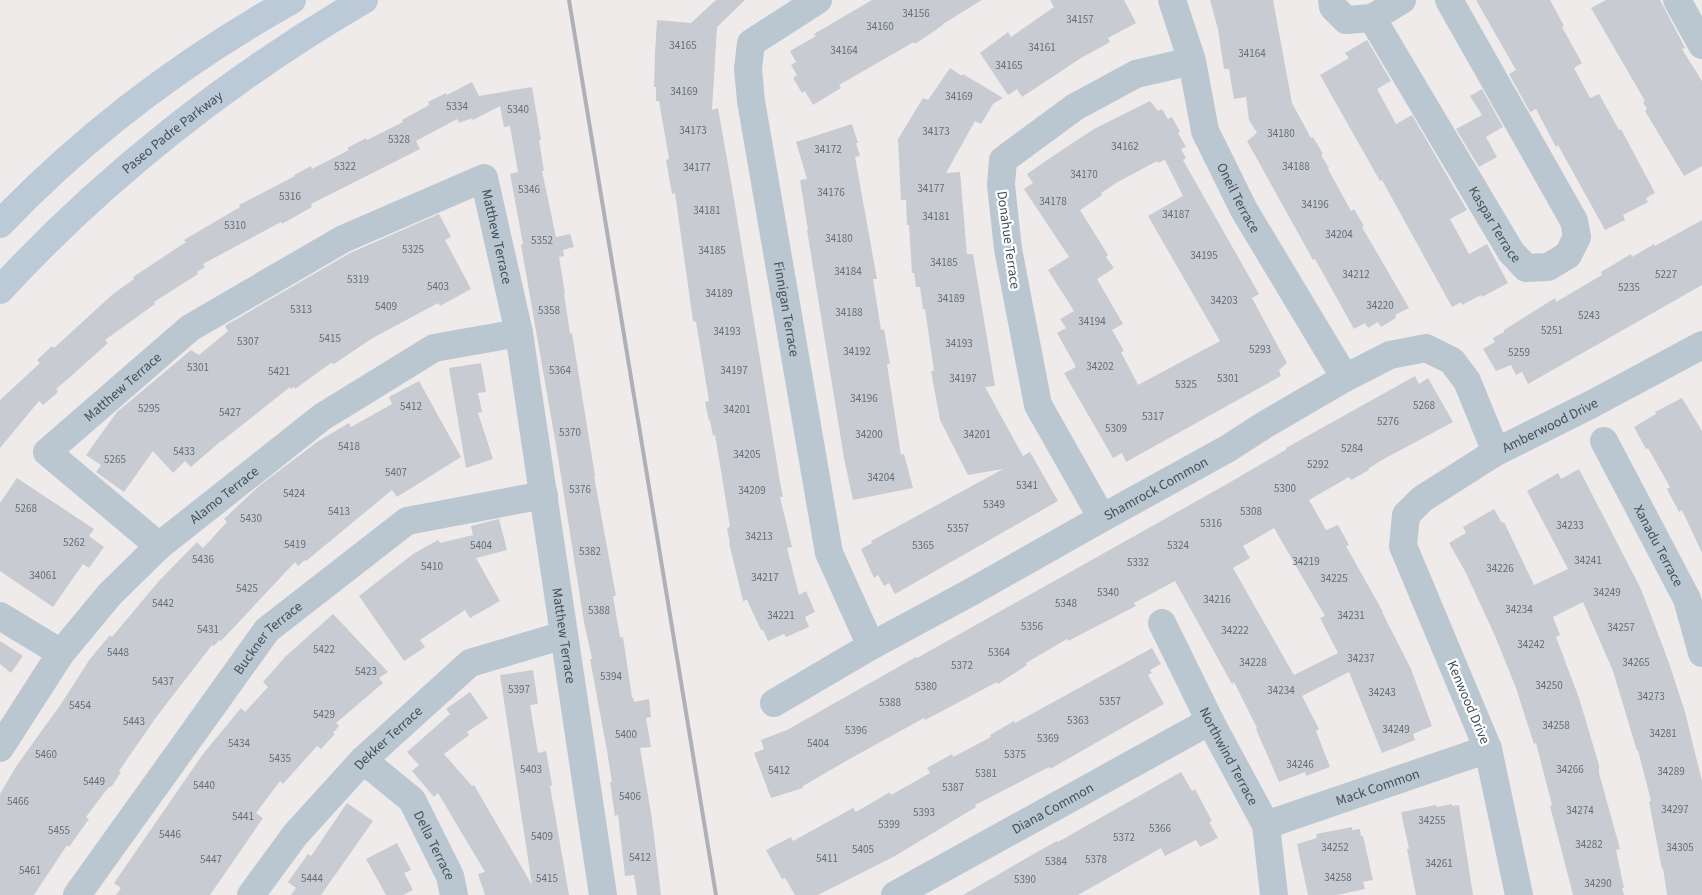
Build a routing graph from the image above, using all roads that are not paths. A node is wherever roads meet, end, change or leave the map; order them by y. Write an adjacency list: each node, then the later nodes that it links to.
1 (292, 0): 12 (main road)
2 (364, 0): 13 (main road, Paseo Padre Parkway)
3 (818, 0): 26 (street, Finnigan Terrace)
4 (1172, 0): 11 (street, Oneil Terrace)
5 (1332, 0): 9 (street)
6 (1402, 0): 9 (street)
7 (1449, 0): 9 (street, Kaspar Terrace)
8 (1677, 0): 10 (street)
9 (1372, 18)
10 (1702, 45)
11 (1192, 61): 16 (street, Oneil Terrace); 21 (street, Donahue Terrace)
12 (0, 224)
13 (0, 290)
14 (519, 333): 19 (street, Matthew Terrace); 22 (street, Alamo Terrace); 22 (street, Matthew Terrace)
15 (1702, 345): 18 (street, Amberwood Drive)
16 (1345, 378): 18 (street, Shamrock Common); 21 (street, Shamrock Common)
17 (1604, 441): 28 (street, Xanadu Terrace)
18 (1496, 452): 20 (street, Amberwood Drive)
19 (544, 495): 25 (street, Matthew Terrace); 35 (street, Buckner Terrace)
20 (1406, 515): 32 (street, Kenwood Drive)
21 (1102, 518): 26 (street, Shamrock Common)
22 (160, 546): 27 (street, Alamo Terrace)
23 (0, 616): 27 (street)
24 (1162, 623): 30 (street, Northwind Terrace)
25 (564, 636): 33 (street, Dekker Terrace); 38 (street, Matthew Terrace)
26 (872, 646): 29 (street, Shamrock Common)
27 (61, 653): 31 (street, Alamo Terrace)
28 (1702, 653)
29 (774, 703)
30 (1210, 721): 34 (street, Northwind Terrace); 39 (street, Diana Common)
31 (0, 748)
32 (1488, 749): 34 (street, Mack Common); 41 (street, Kenwood Drive)
33 (363, 760): 36 (street, Dekker Terrace); 37 (street, Della Terrace)
34 (1266, 825): 40 (street, Northwind Terrace)
35 (77, 895)
36 (251, 895)
37 (454, 895)
38 (603, 895)
39 (895, 895)
40 (1274, 895)
41 (1519, 895)

